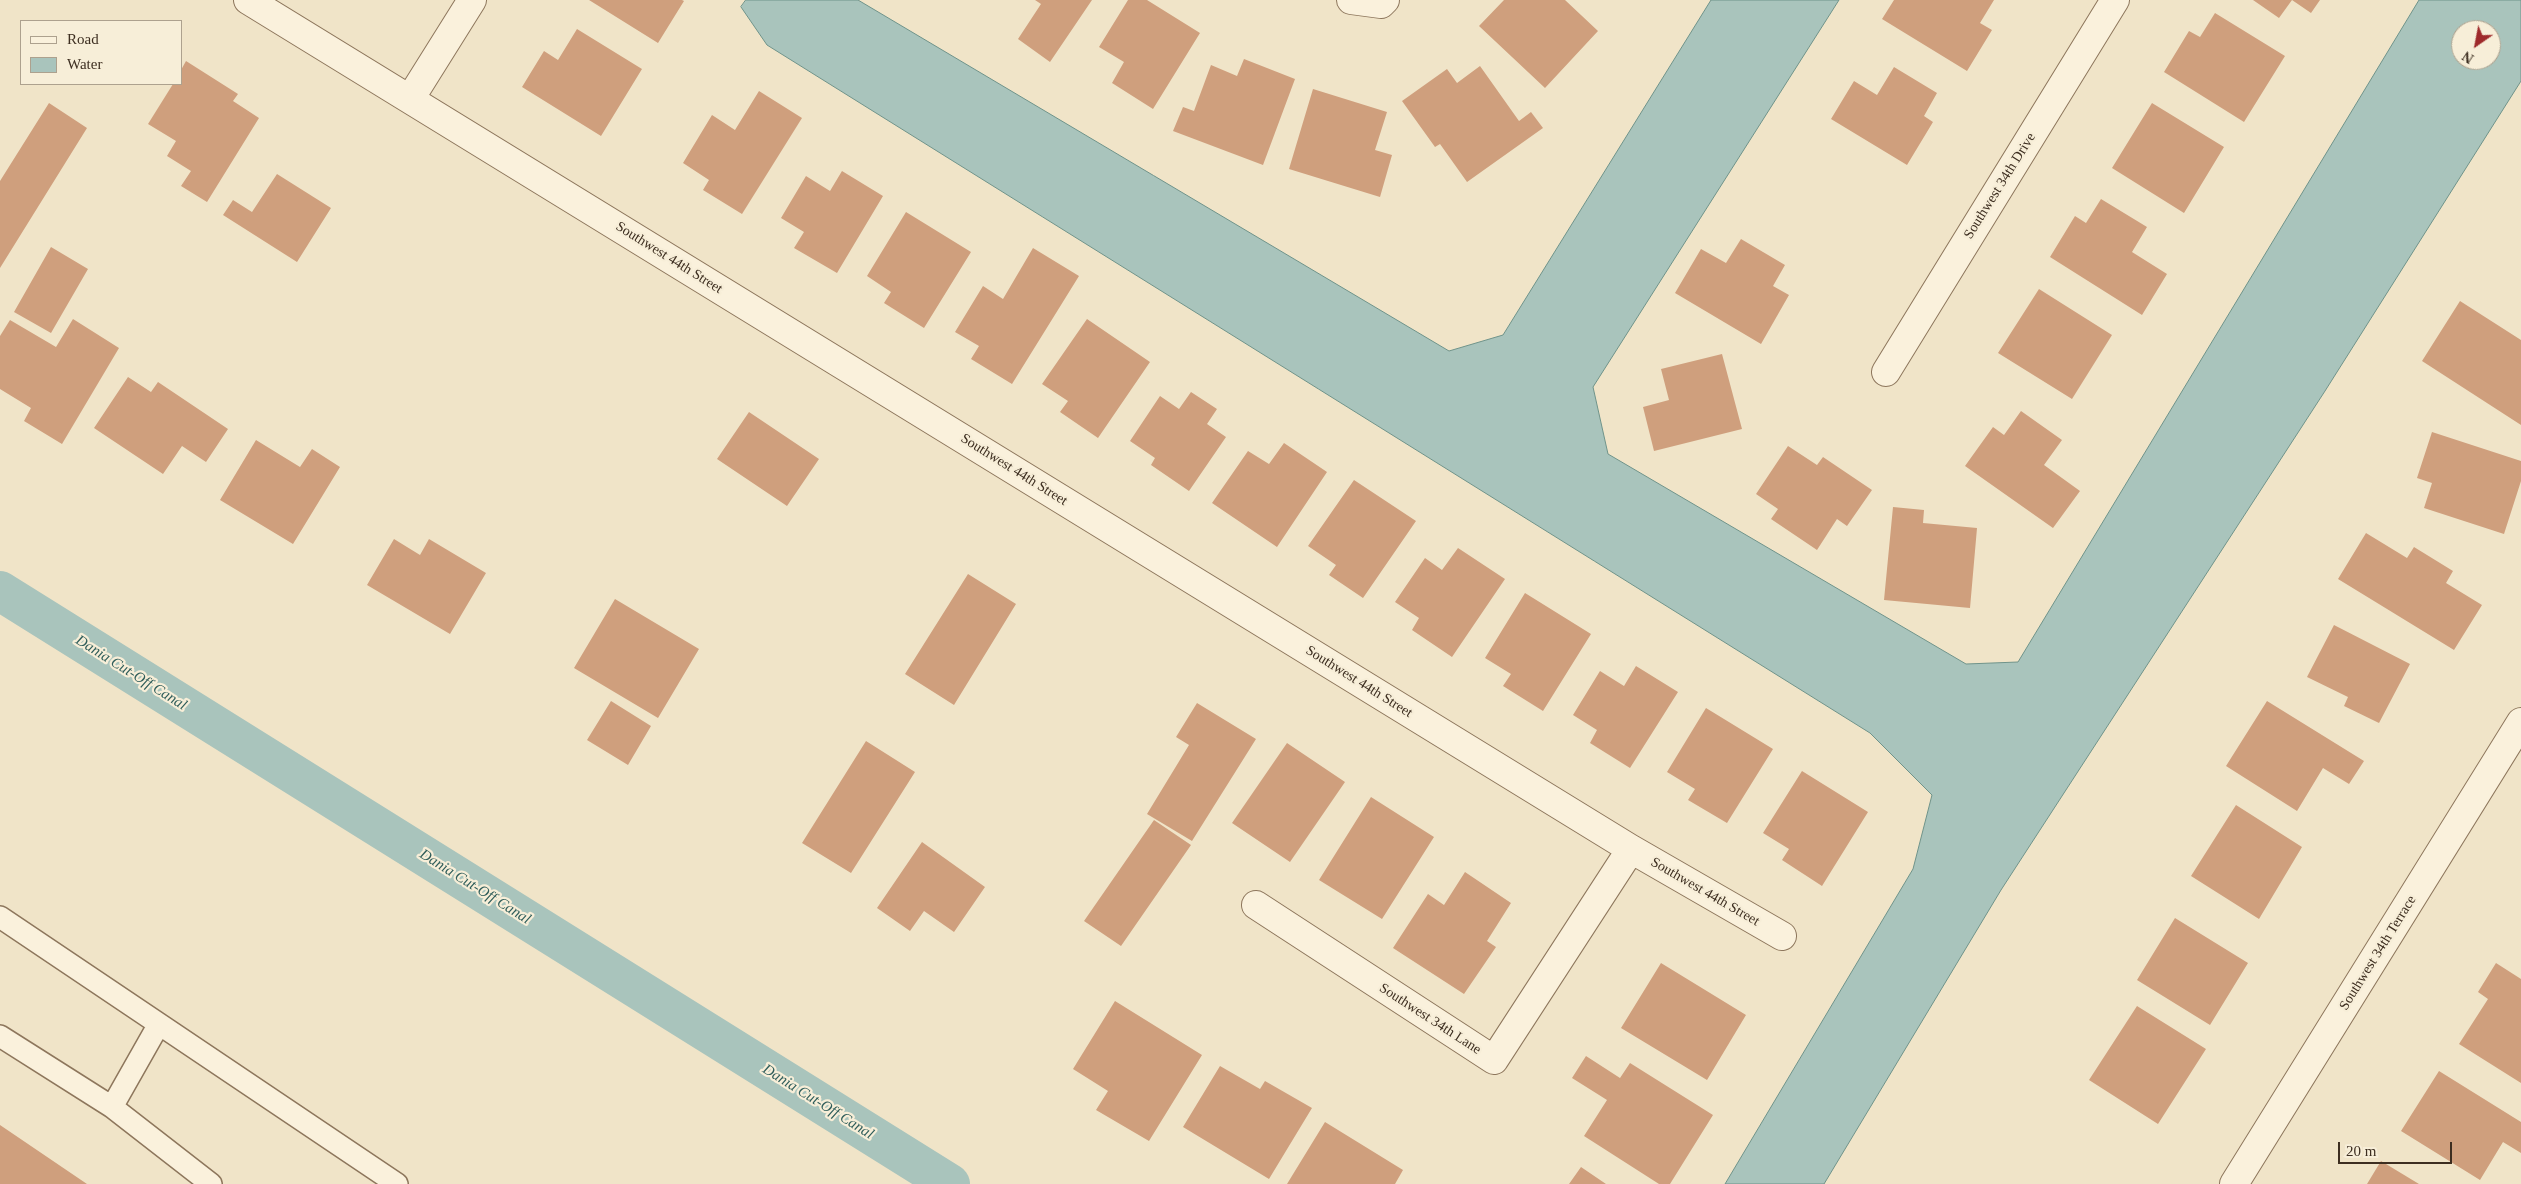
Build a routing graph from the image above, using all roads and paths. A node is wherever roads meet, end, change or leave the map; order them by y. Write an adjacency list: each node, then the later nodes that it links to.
1 (248, 0): 6 (street, Southwest 44th Street)
2 (472, 0): 6 (street)
3 (1351, 0): 5 (street)
4 (2115, 0): 7 (street, Southwest 34th Drive)
5 (1383, 2)
6 (410, 99): 9 (street, Southwest 44th Street)
7 (1886, 372)
8 (2521, 722): 18 (street, Southwest 34th Terrace)
9 (1631, 849): 10 (street, Southwest 34th Lane); 12 (street, Southwest 44th Street)
10 (1256, 905)
11 (0, 918): 13 (lane)
12 (1782, 936)
13 (159, 1024): 15 (lane); 17 (lane)
14 (0, 1036): 15 (lane)
15 (112, 1107): 16 (lane)
16 (211, 1184)
17 (397, 1184)
18 (2234, 1184)

